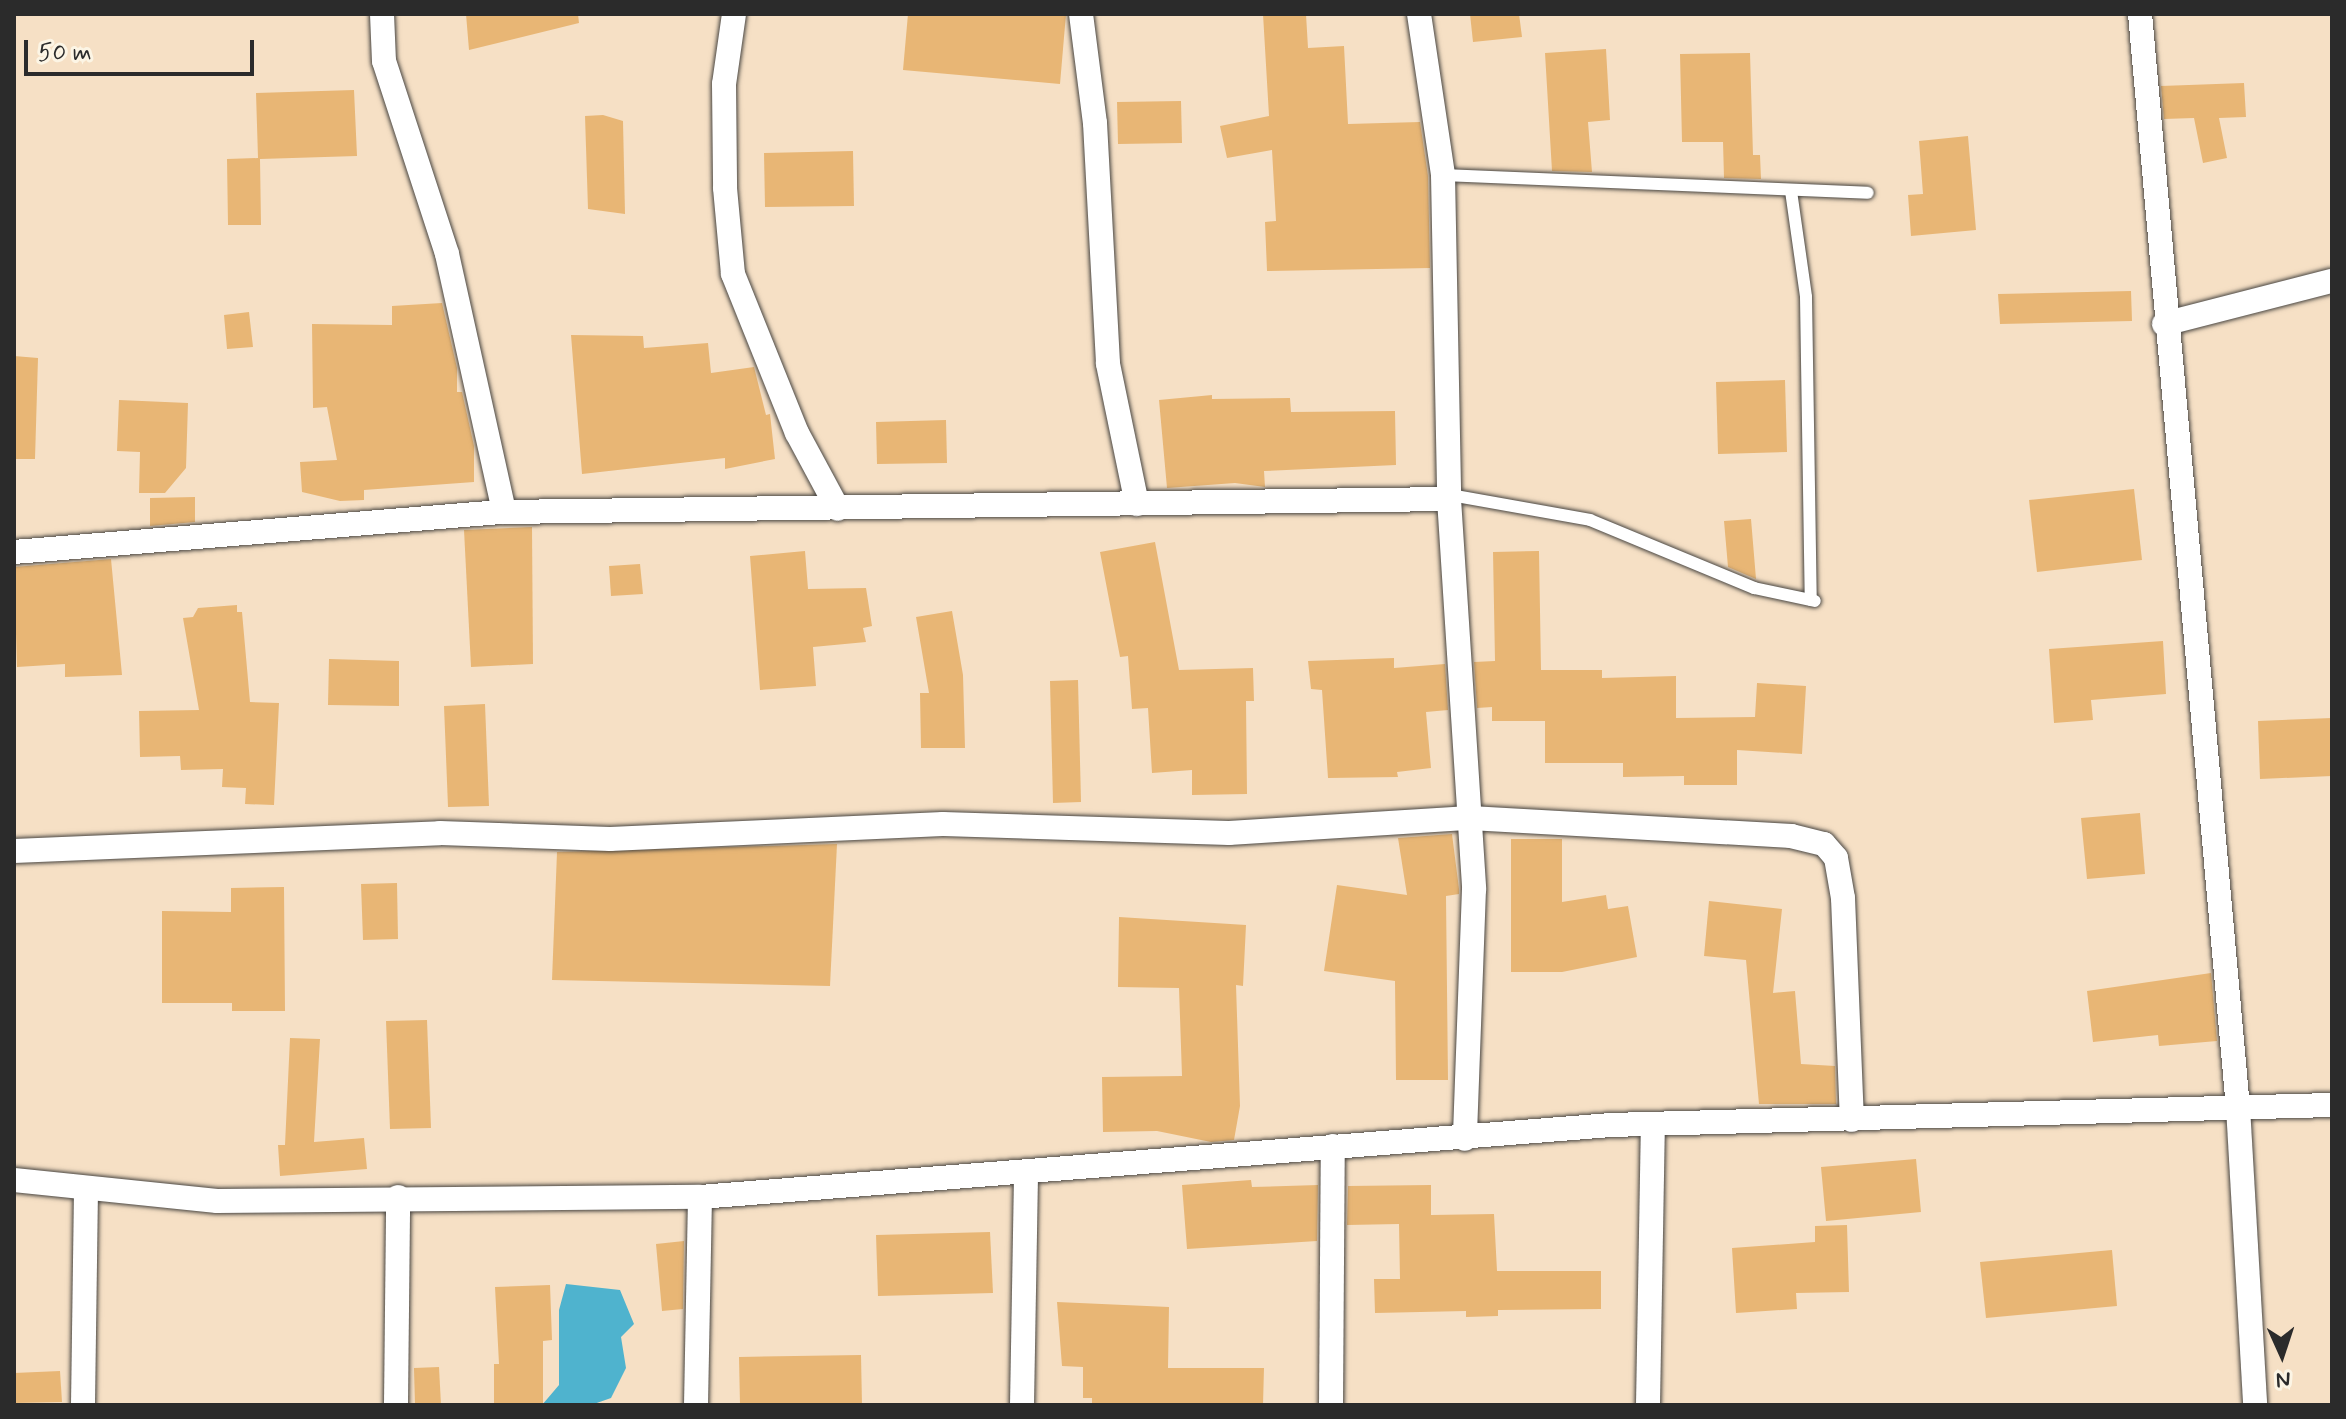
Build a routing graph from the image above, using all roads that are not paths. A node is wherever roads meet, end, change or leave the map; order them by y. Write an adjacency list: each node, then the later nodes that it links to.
1 (382, 14): 14 (street)
2 (734, 14): 13 (street)
3 (1081, 14): 12 (street)
4 (1419, 14): 6 (street)
5 (2140, 14): 10 (street)
6 (1443, 175): 7 (lane); 11 (street)
7 (1791, 191): 8 (lane); 11 (lane)
8 (1868, 193)
9 (2332, 281): 10 (street)
10 (2164, 324): 19 (street)
11 (1449, 497): 12 (street); 16 (street)
12 (1137, 504): 13 (street)
13 (838, 509): 14 (street)
14 (504, 512): 15 (street)
15 (14, 552)
16 (1470, 818): 17 (street); 20 (street); 22 (street)
17 (14, 851)
18 (2332, 1105): 19 (street)
19 (2238, 1107): 20 (street); 35 (street)
20 (1852, 1120): 21 (street)
21 (1653, 1127): 22 (street); 34 (street)
22 (1465, 1139): 23 (street)
23 (1333, 1146): 24 (street); 33 (street)
24 (1026, 1173): 28 (street); 32 (street)
25 (14, 1180): 26 (street)
26 (86, 1188): 27 (street); 29 (street)
27 (398, 1197): 28 (street); 30 (street)
28 (700, 1197): 31 (street)
29 (83, 1405)
30 (396, 1405)
31 (696, 1405)
32 (1022, 1405)
33 (1331, 1405)
34 (1648, 1405)
35 (2255, 1405)

